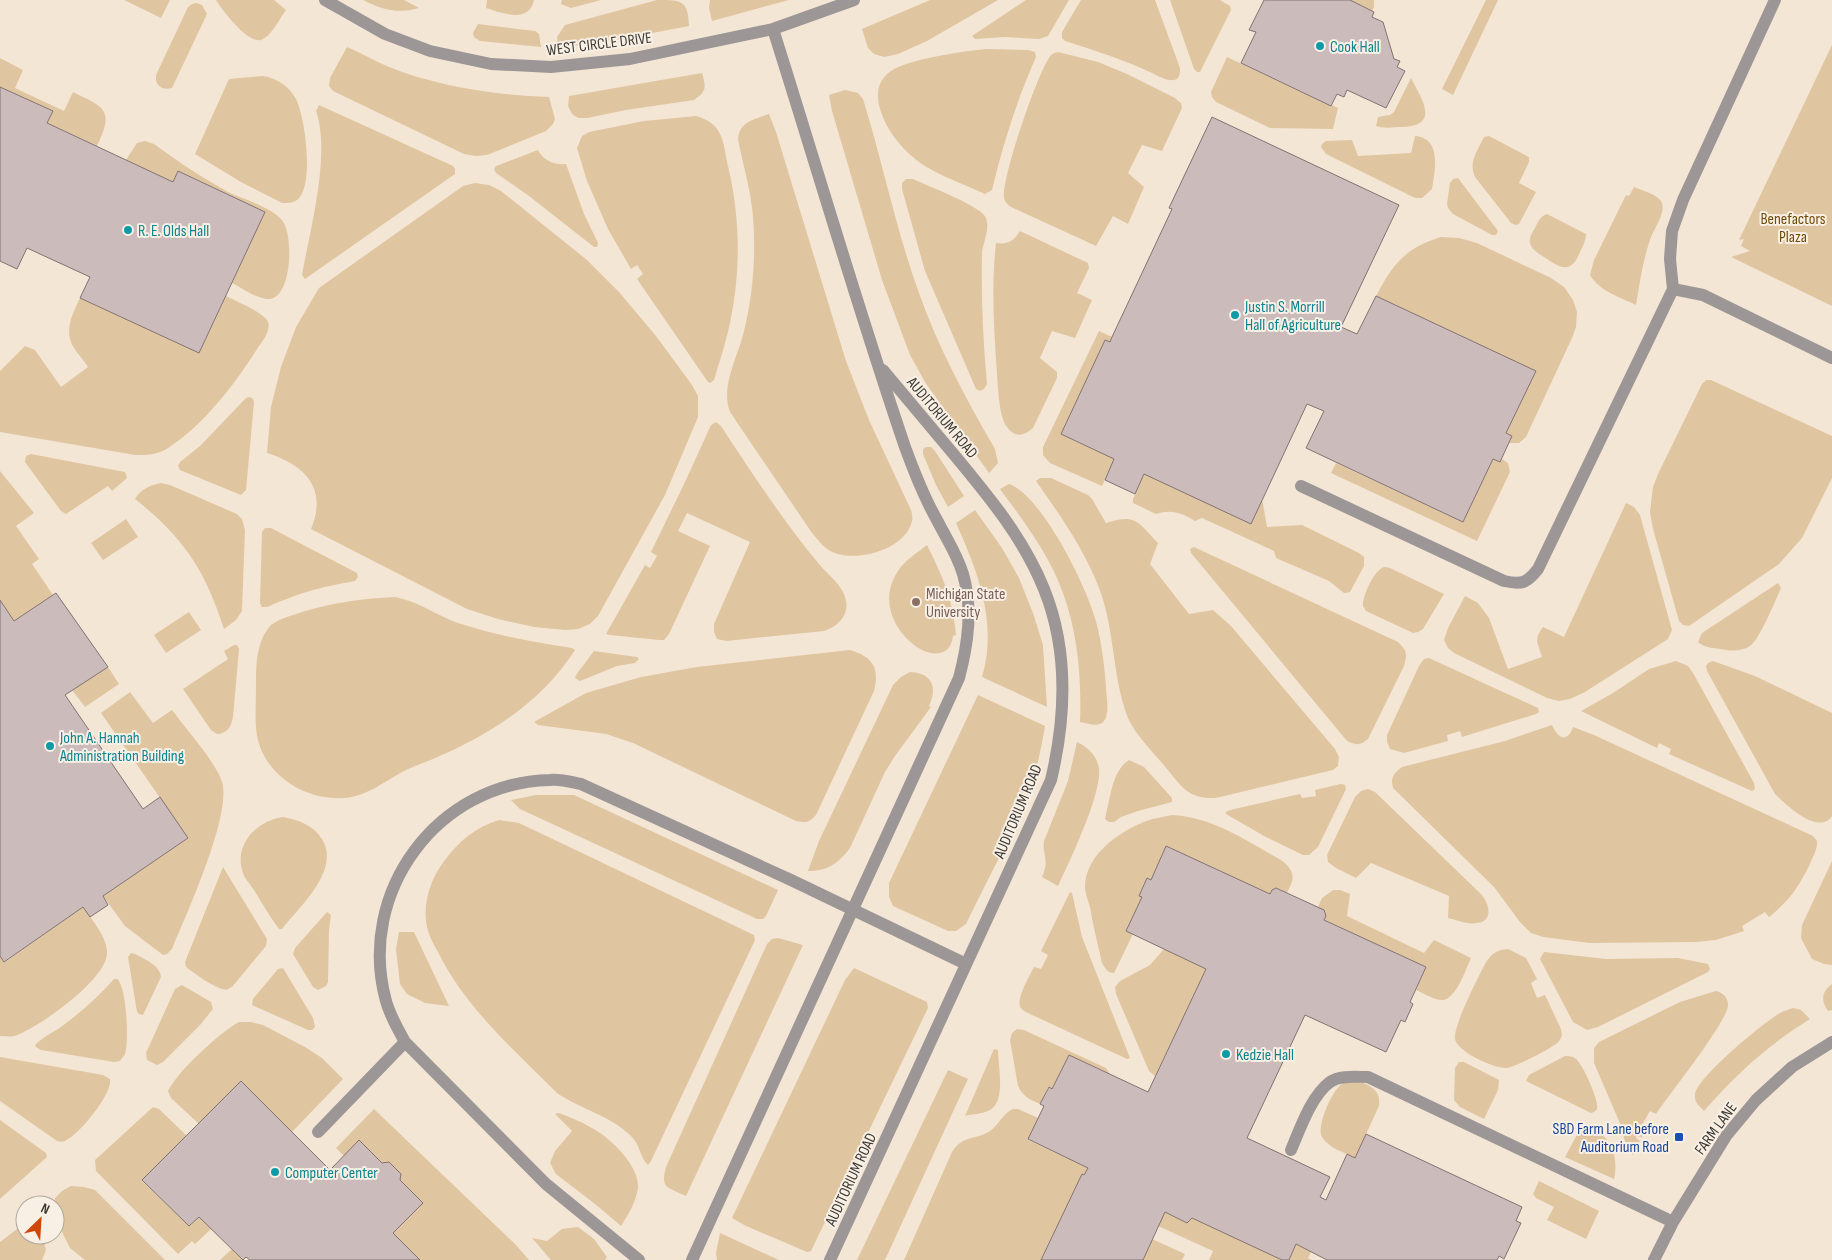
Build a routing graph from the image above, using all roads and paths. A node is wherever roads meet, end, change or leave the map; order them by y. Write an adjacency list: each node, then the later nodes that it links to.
1 (325, 0): 4 (street, WEST CIRCLE DRIVE)
2 (854, 0): 4 (street, WEST CIRCLE DRIVE)
3 (1775, 0): 5 (street)
4 (773, 29): 7 (street, AUDITORIUM ROAD)
5 (1673, 289): 6 (street); 8 (street)
6 (1832, 358)
7 (878, 364): 9 (street, AUDITORIUM ROAD); 10 (street, AUDITORIUM ROAD)
8 (1301, 486)
9 (853, 910): 10 (street); 11 (street); 17 (street, AUDITORIUM ROAD)
10 (966, 964): 18 (street, AUDITORIUM ROAD)
11 (405, 1042): 13 (street); 16 (street)
12 (1832, 1042): 15 (street, FARM LANE)
13 (318, 1132)
14 (1291, 1150): 15 (street)
15 (1673, 1222): 19 (street, FARM LANE)
16 (639, 1260)
17 (692, 1260)
18 (830, 1260)
19 (1654, 1260)

